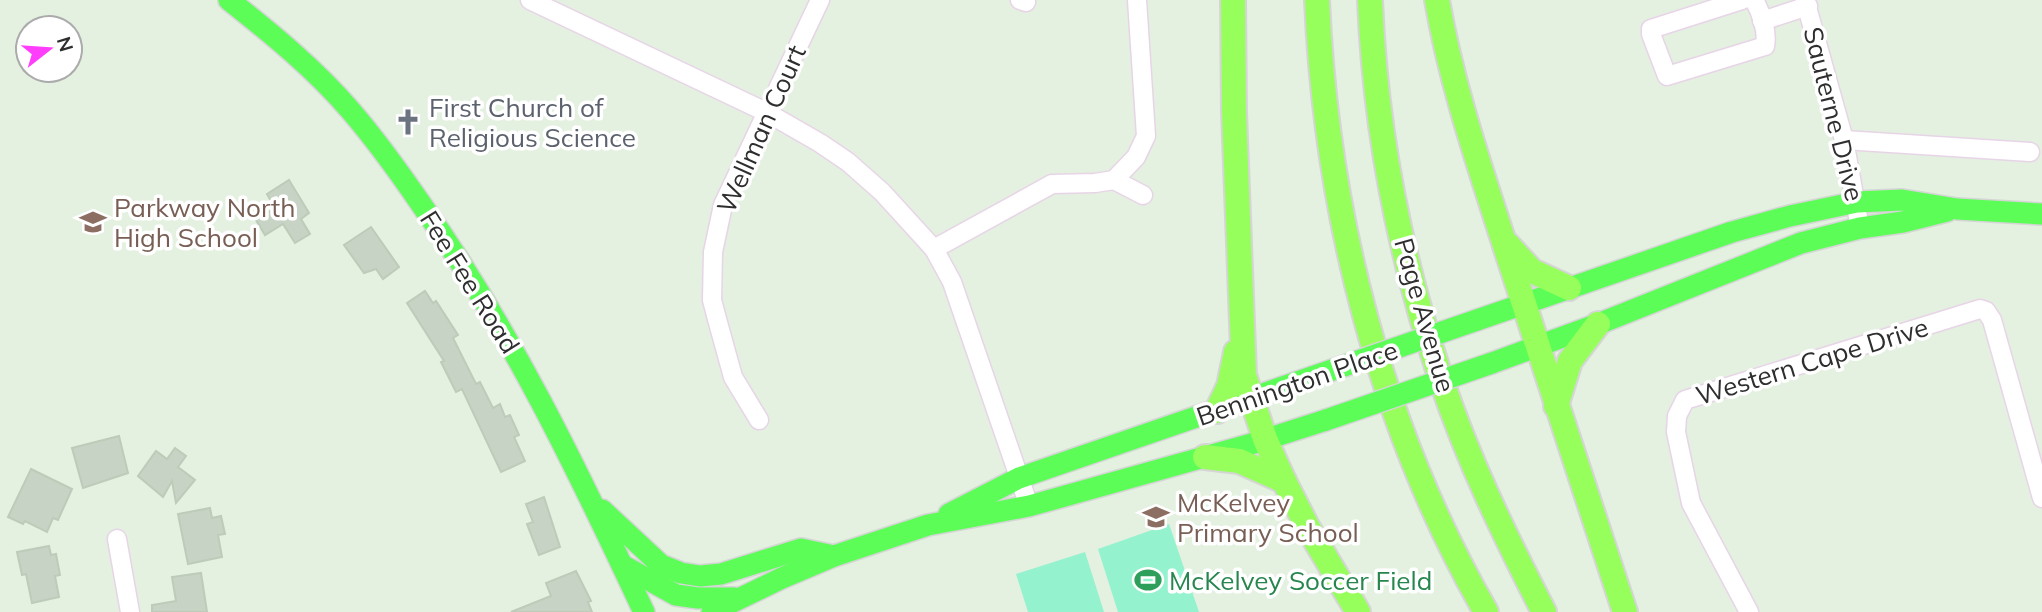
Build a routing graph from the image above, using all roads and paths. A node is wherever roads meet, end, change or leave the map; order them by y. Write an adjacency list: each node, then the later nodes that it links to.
1 (229, 0): 37 (main road, Fee Fee Road)
2 (530, 0): 13 (street)
3 (820, 0): 13 (street, Wellman Court)
4 (1137, 0): 16 (street)
5 (1233, 0): 27 (highway)
6 (1317, 0): 49 (highway, Page Avenue)
7 (1370, 0): 50 (highway, Page Avenue)
8 (1437, 0): 22 (highway)
9 (1742, 0): 12 (street)
10 (1754, 0): 12 (street)
11 (1807, 3): 12 (street); 14 (street, Sauterne Drive)
12 (1762, 21)
13 (766, 112): 23 (street); 32 (street, Wellman Court)
14 (1844, 140): 15 (street); 18 (street, Sauterne Drive)
15 (2030, 152)
16 (1114, 180): 17 (street); 23 (street)
17 (1143, 195)
18 (1857, 202): 19 (main road, Bennington Place); 21 (street, Sauterne Drive); 24 (main road, Bennington Place)
19 (1957, 209): 20 (main road, Bennington Place); 21 (main road, Bennington Place)
20 (2042, 214)
21 (1860, 228): 26 (main road, Bennington Place)
22 (1502, 238): 24 (highway); 25 (highway)
23 (934, 249): 35 (street)
24 (1569, 288): 25 (main road, Bennington Place)
25 (1522, 304): 28 (highway); 29 (main road, Bennington Place, bridge)
26 (1598, 324): 28 (main road, Bennington Place); 30 (highway)
27 (1242, 328): 29 (highway); 31 (highway)
28 (1536, 347): 30 (highway); 33 (main road, Bennington Place, bridge)
29 (1252, 399): 31 (main road, Bennington Place); 33 (highway)
30 (1556, 406): 51 (highway)
31 (1217, 411): 35 (main road, Bennington Place)
32 (759, 420)
33 (1265, 439): 34 (main road, Bennington Place); 36 (highway)
34 (1205, 457): 36 (highway); 39 (main road, Bennington Place)
35 (1019, 478): 39 (street); 40 (main road, Bennington Place)
36 (1284, 481): 48 (highway)
37 (591, 498): 42 (main road); 43 (main road, Fee Fee Road)
38 (2042, 498): 52 (street, Western Cape Drive)
39 (1029, 506): 40 (main road, Bennington Place)
40 (928, 525): 42 (main road, Bennington Place)
41 (117, 539): 45 (street)
42 (834, 556): 44 (main road, Bennington Place)
43 (622, 565): 44 (main road); 46 (main road, Fee Fee Road)
44 (739, 598): 47 (main road, Bennington Place)
45 (130, 612)
46 (644, 612)
47 (713, 612)
48 (1358, 612)
49 (1486, 612)
50 (1544, 612)
51 (1625, 612)
52 (1749, 612)

